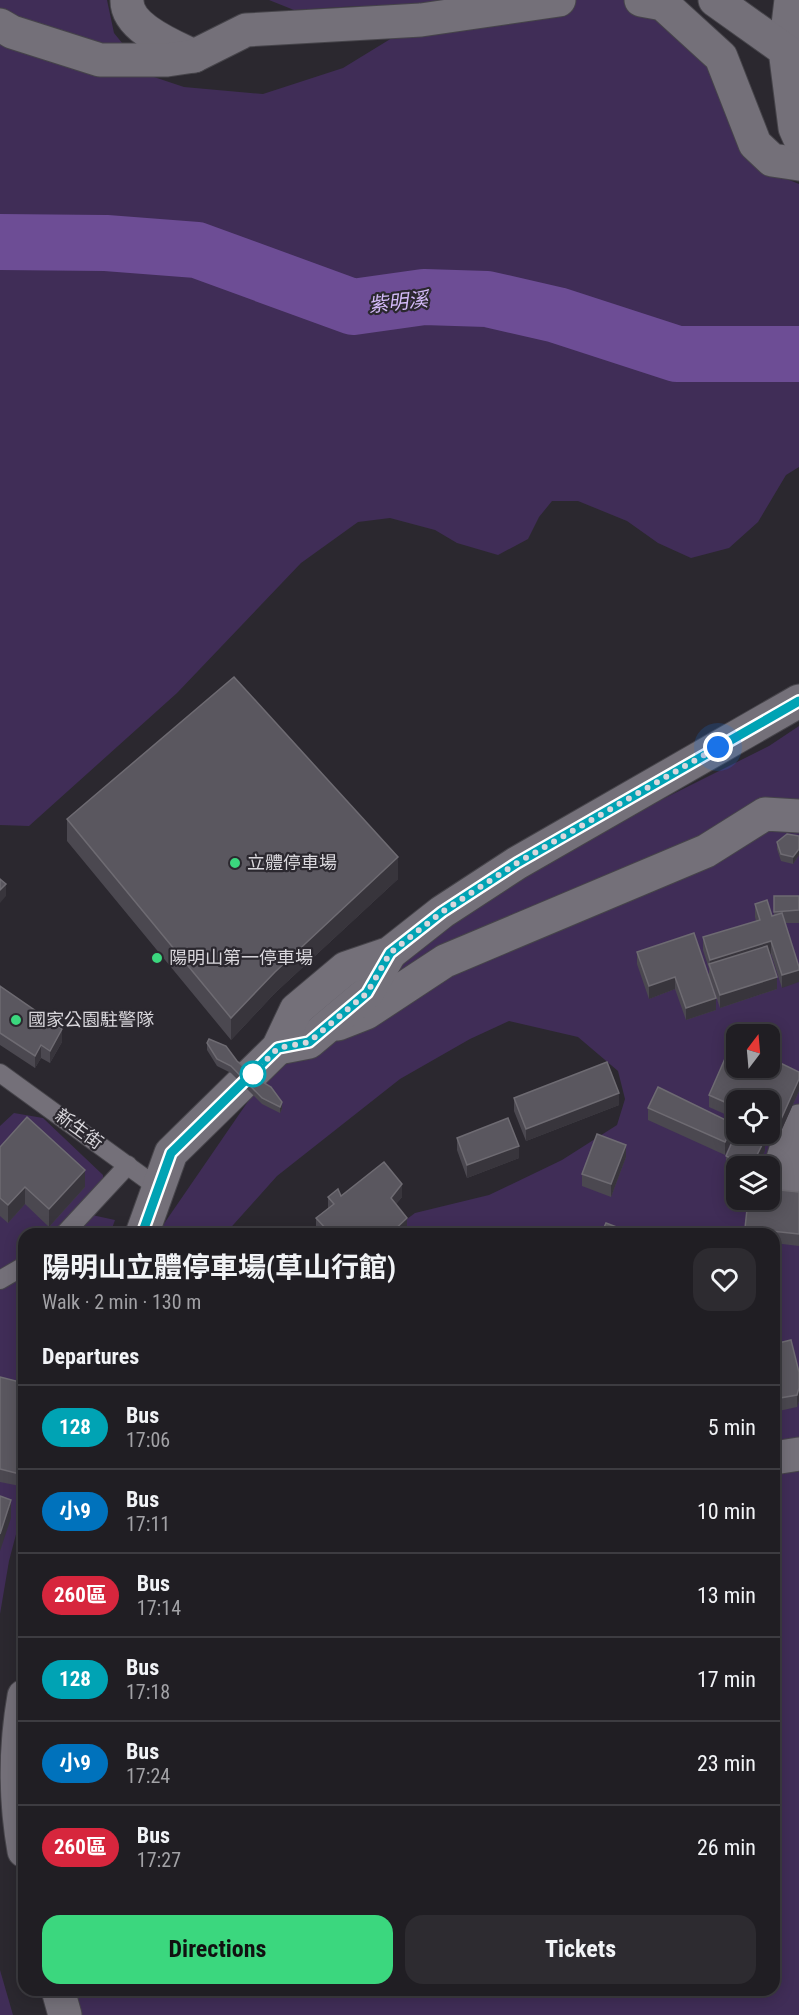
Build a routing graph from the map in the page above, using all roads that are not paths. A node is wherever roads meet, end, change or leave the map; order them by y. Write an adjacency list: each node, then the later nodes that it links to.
1 (127, 0): 8 (street)
2 (559, 0): 8 (street)
3 (641, 0): 10 (street)
4 (715, 0): 7 (street)
5 (791, 0): 7 (street)
6 (0, 25): 8 (street)
7 (785, 50): 9 (street)
8 (194, 56)
9 (799, 137)
10 (799, 164)
11 (799, 700): 13 (street)
12 (799, 816): 14 (street)
13 (390, 953): 14 (street); 15 (street)
14 (320, 1032): 15 (street)
15 (278, 1048): 20 (street)
16 (0, 1073): 18 (lane, 新生街)
17 (799, 1122): 19 (street)
18 (128, 1165): 20 (lane, 新生街); 21 (lane)
19 (799, 1186)
20 (157, 1187): 22 (street)
21 (70, 1228)
22 (144, 1228)
23 (18, 1270): 24 (lane)
24 (0, 1280)
25 (799, 1454): 26 (street)
26 (780, 1457)
27 (18, 1730): 28 (street)
28 (18, 1767)

